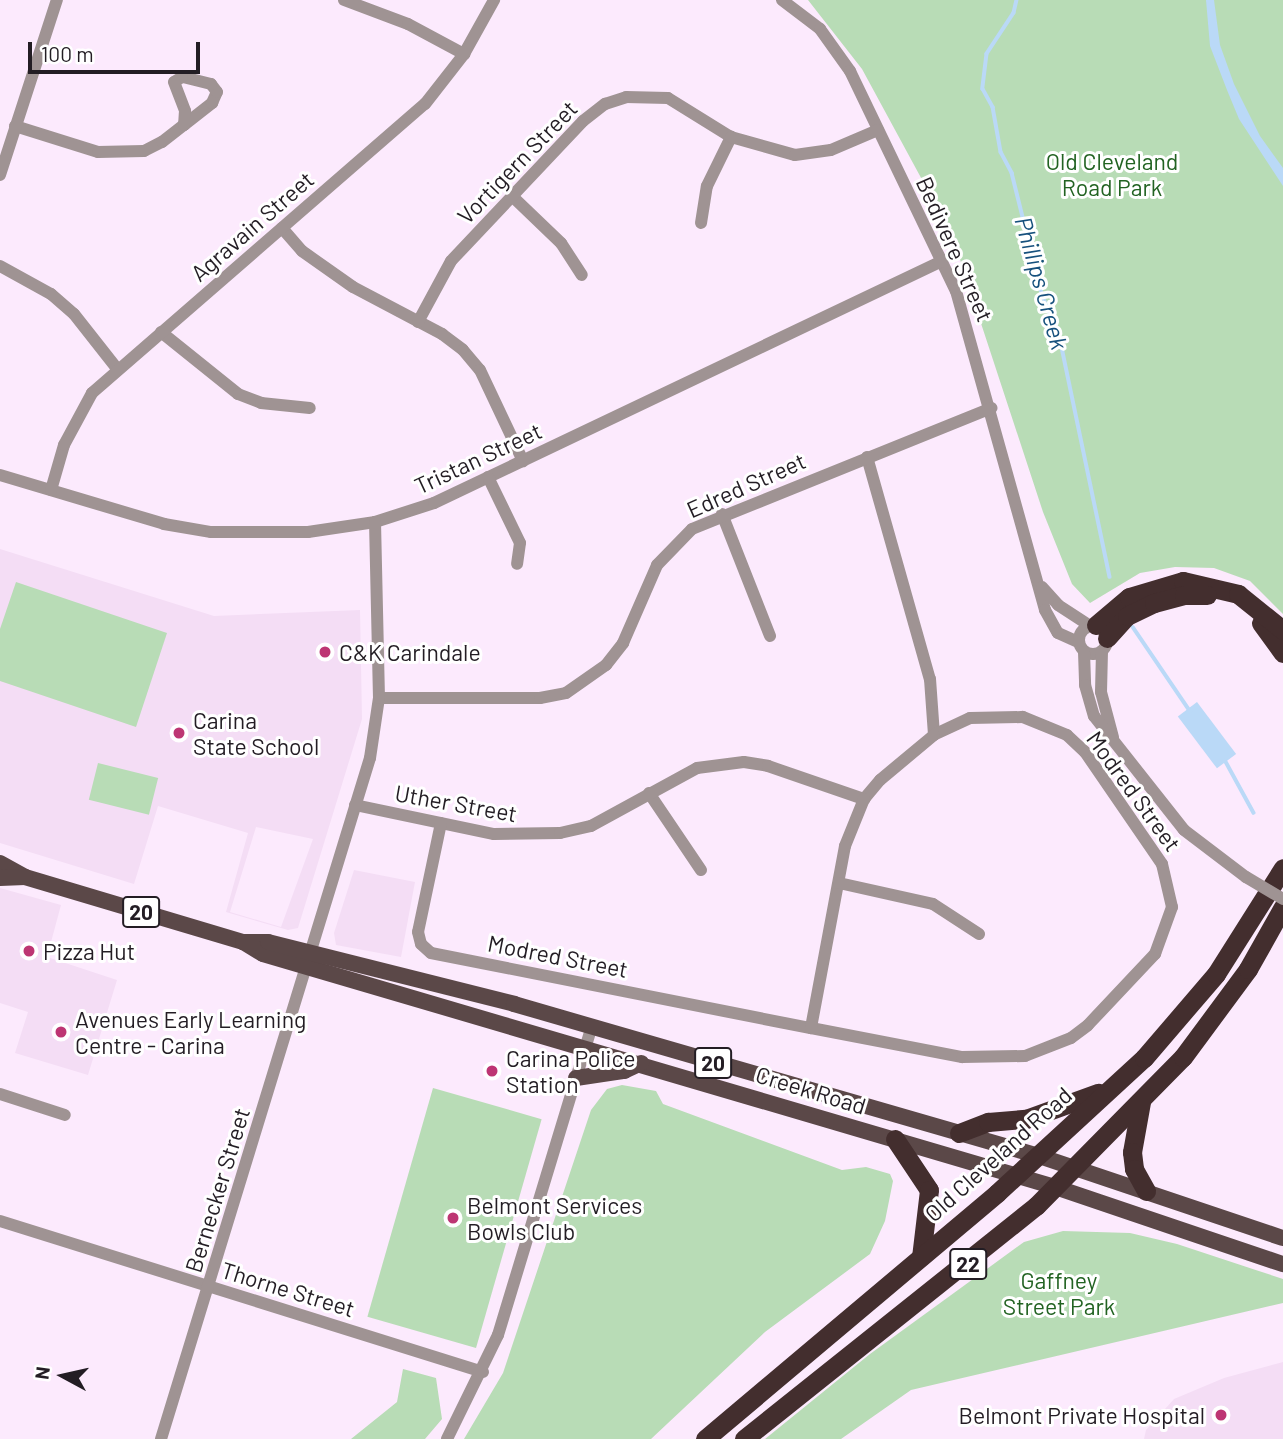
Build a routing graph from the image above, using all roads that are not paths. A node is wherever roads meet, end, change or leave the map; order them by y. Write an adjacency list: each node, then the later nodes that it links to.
1 (57, 0): 7 (street)
2 (344, 0): 5 (street)
3 (494, 0): 5 (street, Agravain Street)
4 (782, 0): 8 (street, Bedivere Street)
5 (464, 54): 13 (street, Agravain Street)
6 (184, 125): 7 (street)
7 (15, 126): 10 (street)
8 (878, 130): 9 (street, Vortigern Street); 14 (street, Bedivere Street)
9 (731, 136): 11 (street, Vortigern Street); 12 (street)
10 (0, 175)
11 (512, 196): 16 (street); 17 (street, Vortigern Street)
12 (701, 223)
13 (282, 228): 17 (street); 18 (street, Agravain Street)
14 (942, 261): 21 (street, Bedivere Street); 23 (street, Tristan Street)
15 (0, 267): 19 (street)
16 (582, 275)
17 (418, 323): 23 (street)
18 (161, 332): 19 (street, Agravain Street); 20 (street)
19 (118, 370): 26 (street, Agravain Street)
20 (310, 408)
21 (992, 408): 22 (street, Edred Street); 30 (street, Bedivere Street)
22 (867, 457): 27 (street, Edred Street); 37 (street)
23 (523, 461): 25 (street, Tristan Street)
24 (0, 475): 26 (street, Tristan Street)
25 (488, 477): 28 (street, Tristan Street); 29 (street)
26 (51, 490): 28 (street, Tristan Street)
27 (722, 514): 33 (street); 36 (street, Edred Street)
28 (375, 522): 36 (street, Bernecker Street)
29 (517, 564)
30 (1042, 587): 32 (street); 34 (street, Bedivere Street)
31 (1283, 630): 32 (highway)
32 (1099, 635): 34 (street); 34 (street); 35 (highway); 38 (street)
33 (770, 636)
34 (1081, 647): 38 (street)
35 (1283, 653)
36 (379, 698): 41 (street, Bernecker Street)
37 (934, 735): 40 (street, Modred Street); 54 (street, Modred Street)
38 (1116, 744): 49 (street, bridge)
39 (649, 793): 40 (street, Uther Street); 42 (street, Uther Street); 45 (street)
40 (864, 799): 48 (street, Modred Street)
41 (355, 806): 42 (street, Uther Street); 52 (street, Bernecker Street)
42 (441, 823): 54 (street, Modred Street)
43 (0, 863): 46 (main road, Creek Road / 20)
44 (1283, 868): 58 (highway, Old Cleveland Road / 22)
45 (701, 870)
46 (24, 877): 47 (main road, Creek Road / 20); 52 (main road, Creek Road / 20)
47 (0, 878)
48 (839, 883): 51 (street); 54 (street, Modred Street)
49 (1283, 899)
50 (1283, 907): 60 (highway, 22)
51 (979, 934)
52 (308, 960): 53 (main road, Creek Road / 20); 55 (main road, Creek Road / 20); 73 (street, Bernecker Street)
53 (592, 1026): 55 (street); 62 (main road, Creek Road / 20)
54 (811, 1028)
55 (586, 1047): 56 (main road, Creek Road / 20); 57 (street)
56 (641, 1063): 57 (main road); 63 (main road, Creek Road / 20)
57 (576, 1078): 74 (street)
58 (1103, 1092): 62 (highway); 64 (highway, Old Cleveland Road / 22)
59 (0, 1094): 61 (street)
60 (1141, 1101): 65 (highway, 22); 68 (highway)
61 (65, 1115)
62 (959, 1133): 64 (main road, Creek Road / 20)
63 (895, 1139): 66 (main road, Creek Road / 20); 71 (highway)
64 (1039, 1156): 65 (main road, Creek Road / 20); 66 (highway, Old Cleveland Road / 22)
65 (1074, 1167): 67 (highway, 22); 68 (main road, Creek Road / 20)
66 (1017, 1175): 67 (main road, Creek Road / 20); 71 (highway, Old Cleveland Road / 22)
67 (1055, 1186): 72 (main road, Creek Road / 20); 78 (highway, 22)
68 (1146, 1191): 70 (main road, Creek Road / 20)
69 (0, 1221): 73 (street, Thorne Street)
70 (1283, 1238)
71 (921, 1257): 77 (highway, Old Cleveland Road / 22)
72 (1283, 1264)
73 (209, 1287): 74 (street, Thorne Street); 75 (street, Bernecker Street)
74 (483, 1372): 76 (street)
75 (161, 1439)
76 (447, 1439)
77 (705, 1439)
78 (744, 1439)

